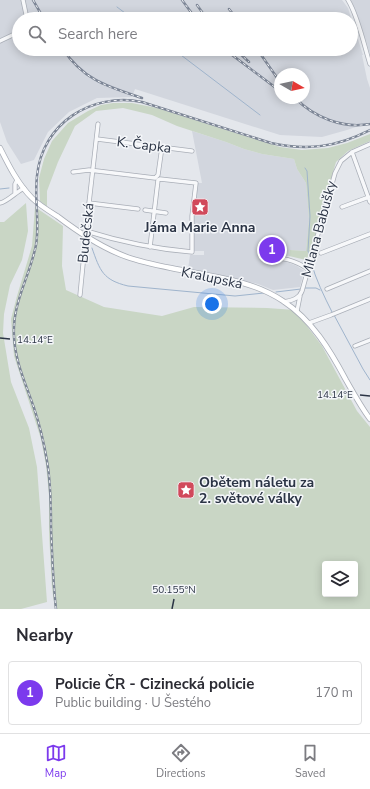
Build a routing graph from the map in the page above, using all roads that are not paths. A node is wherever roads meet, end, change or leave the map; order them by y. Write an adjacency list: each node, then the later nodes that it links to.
1 (23, 0): 3 (street)
2 (348, 0): 4 (street)
3 (26, 12)
4 (353, 12)
5 (358, 24): 8 (street)
6 (12, 35): 7 (street)
7 (0, 41)
8 (370, 64)
9 (98, 124): 10 (street, Budečská)
10 (97, 139): 12 (street, K. Čapka); 16 (street, Budečská)
11 (370, 144): 15 (street)
12 (162, 147): 14 (street, K. Čapka); 19 (street)
13 (0, 148): 18 (main road, Kralupská)
14 (192, 151)
15 (352, 152): 22 (street); 36 (street, Milana Babušky)
16 (92, 171): 17 (street); 19 (street); 25 (street, Budečská)
17 (74, 172)
18 (17, 180): 20 (main road, Kralupská); 21 (street)
19 (157, 180): 29 (street); 33 (street, Kralupská)
20 (24, 188): 21 (street); 31 (main road, Kralupská)
21 (15, 193): 24 (street)
22 (369, 197): 23 (street); 26 (street)
23 (370, 202)
24 (0, 203)
25 (89, 203): 27 (street); 31 (street, Budečská)
26 (342, 207)
27 (138, 209)
28 (146, 210): 29 (street)
29 (154, 211): 30 (street); 33 (street)
30 (166, 213)
31 (86, 233): 33 (street, Kralupská); 39 (street, Budečská); 42 (main road, Kralupská)
32 (370, 234): 34 (street)
33 (150, 247)
34 (321, 253)
35 (264, 256): 36 (street)
36 (308, 266): 40 (street, Milana Babušky)
37 (370, 271): 38 (street)
38 (327, 289)
39 (80, 295)
40 (300, 296): 42 (street, Milana Babušky); 43 (street)
41 (370, 299): 44 (street)
42 (284, 302): 43 (main road, Kralupská)
43 (297, 311): 44 (main road, Kralupská)
44 (309, 323): 47 (main road, Kralupská)
45 (370, 340): 46 (street)
46 (355, 346)
47 (370, 419)

